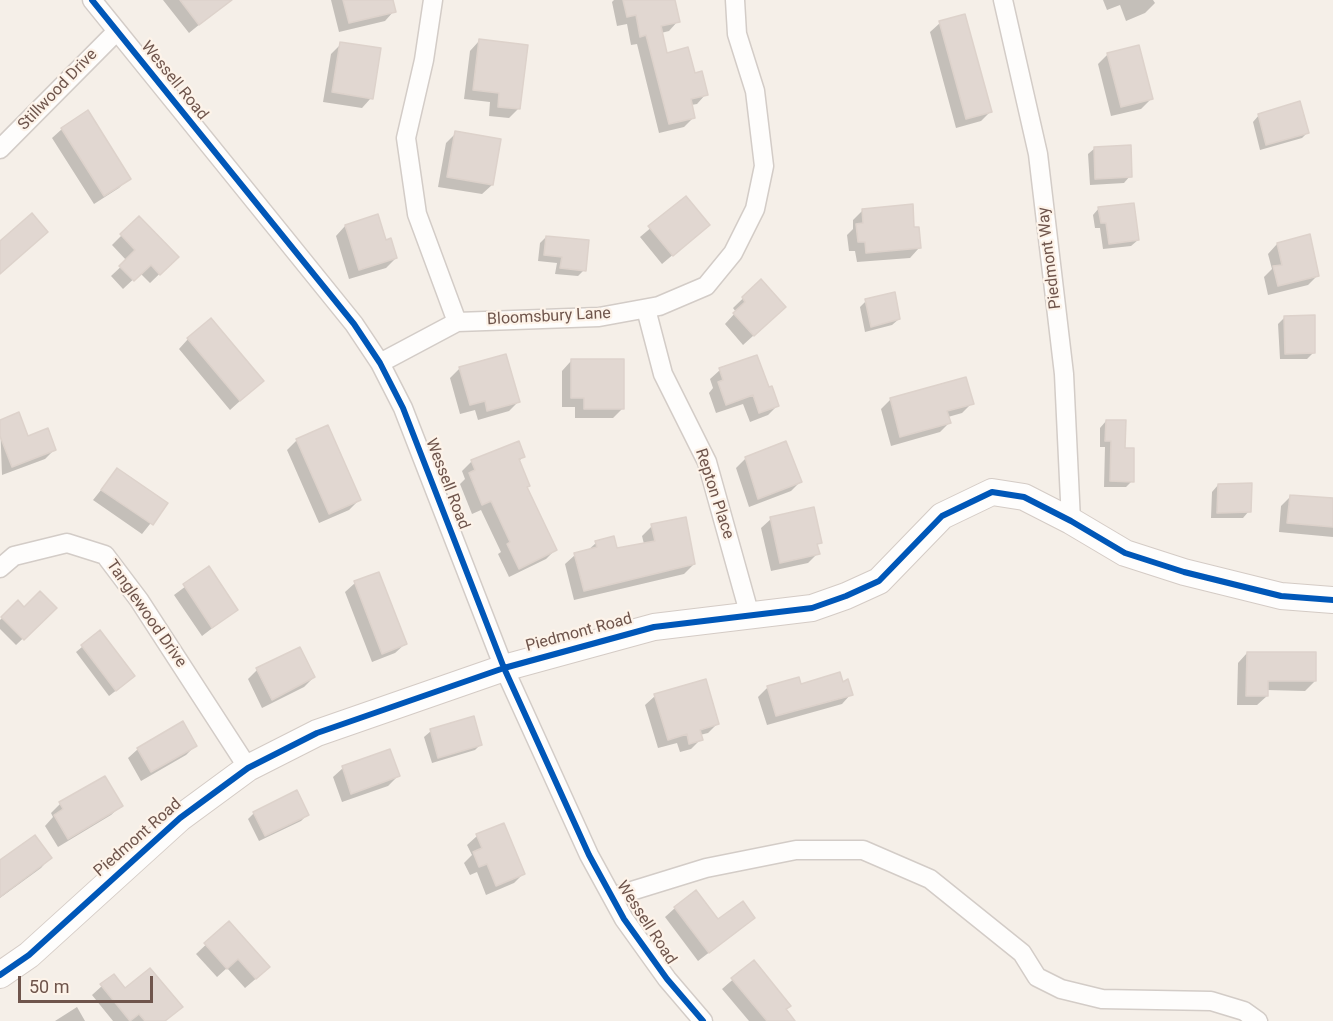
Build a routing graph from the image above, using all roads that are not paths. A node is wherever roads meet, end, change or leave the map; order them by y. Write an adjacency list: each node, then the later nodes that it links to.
1 (92, 0): 5 (street, Wessell Road)
2 (434, 0): 8 (street)
3 (735, 0): 7 (street, Bloomsbury Lane)
4 (1003, 0): 10 (street, Piedmont Way)
5 (117, 31): 6 (street, Stillwood Drive); 9 (street, Wessell Road)
6 (0, 150)
7 (646, 309): 8 (street, Bloomsbury Lane); 13 (street, Repton Place)
8 (457, 322): 9 (street, Bloomsbury Lane)
9 (380, 363): 14 (street, Wessell Road)
10 (1071, 521): 12 (street, Piedmont Road); 13 (street, Piedmont Road)
11 (0, 568): 15 (street, Tanglewood Drive)
12 (1333, 600)
13 (750, 616): 14 (street, Piedmont Road)
14 (504, 668): 15 (street, Piedmont Road); 16 (street, Wessell Road)
15 (248, 768): 17 (street, Piedmont Road)
16 (612, 897): 18 (street, Wessell Road); 19 (street)
17 (0, 975)
18 (704, 1021)
19 (1258, 1021)

